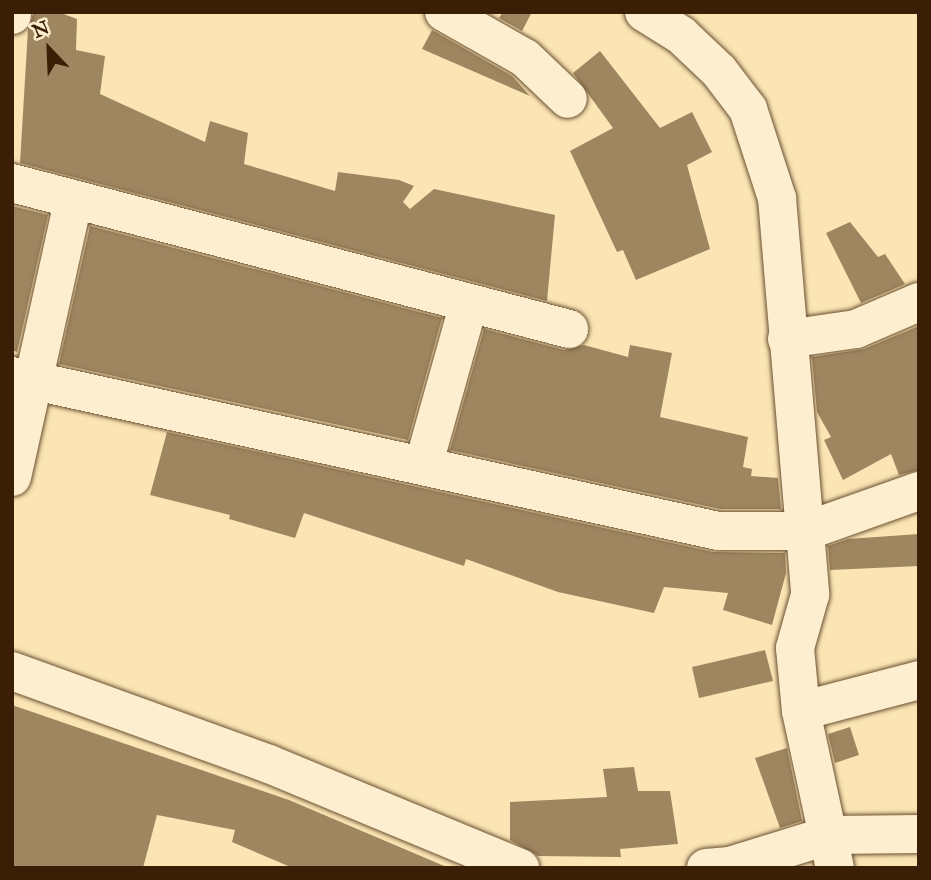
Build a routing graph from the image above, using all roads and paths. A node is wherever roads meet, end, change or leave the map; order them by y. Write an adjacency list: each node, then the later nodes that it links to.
1 (444, 12): 3 (street)
2 (644, 12): 9 (street)
3 (568, 99)
4 (12, 183): 5 (street)
5 (73, 201): 7 (street); 10 (street)
6 (919, 302): 9 (street)
7 (468, 303): 8 (street); 11 (street)
8 (569, 329)
9 (787, 339): 14 (street)
10 (23, 379): 11 (street); 12 (street)
11 (424, 463): 14 (street)
12 (12, 477)
13 (919, 491): 14 (street)
14 (806, 531): 17 (street)
15 (12, 671): 20 (street)
16 (919, 680): 17 (street)
17 (801, 711): 19 (street)
18 (919, 834): 19 (street)
19 (833, 851): 21 (street)
20 (520, 868)
21 (706, 868)

